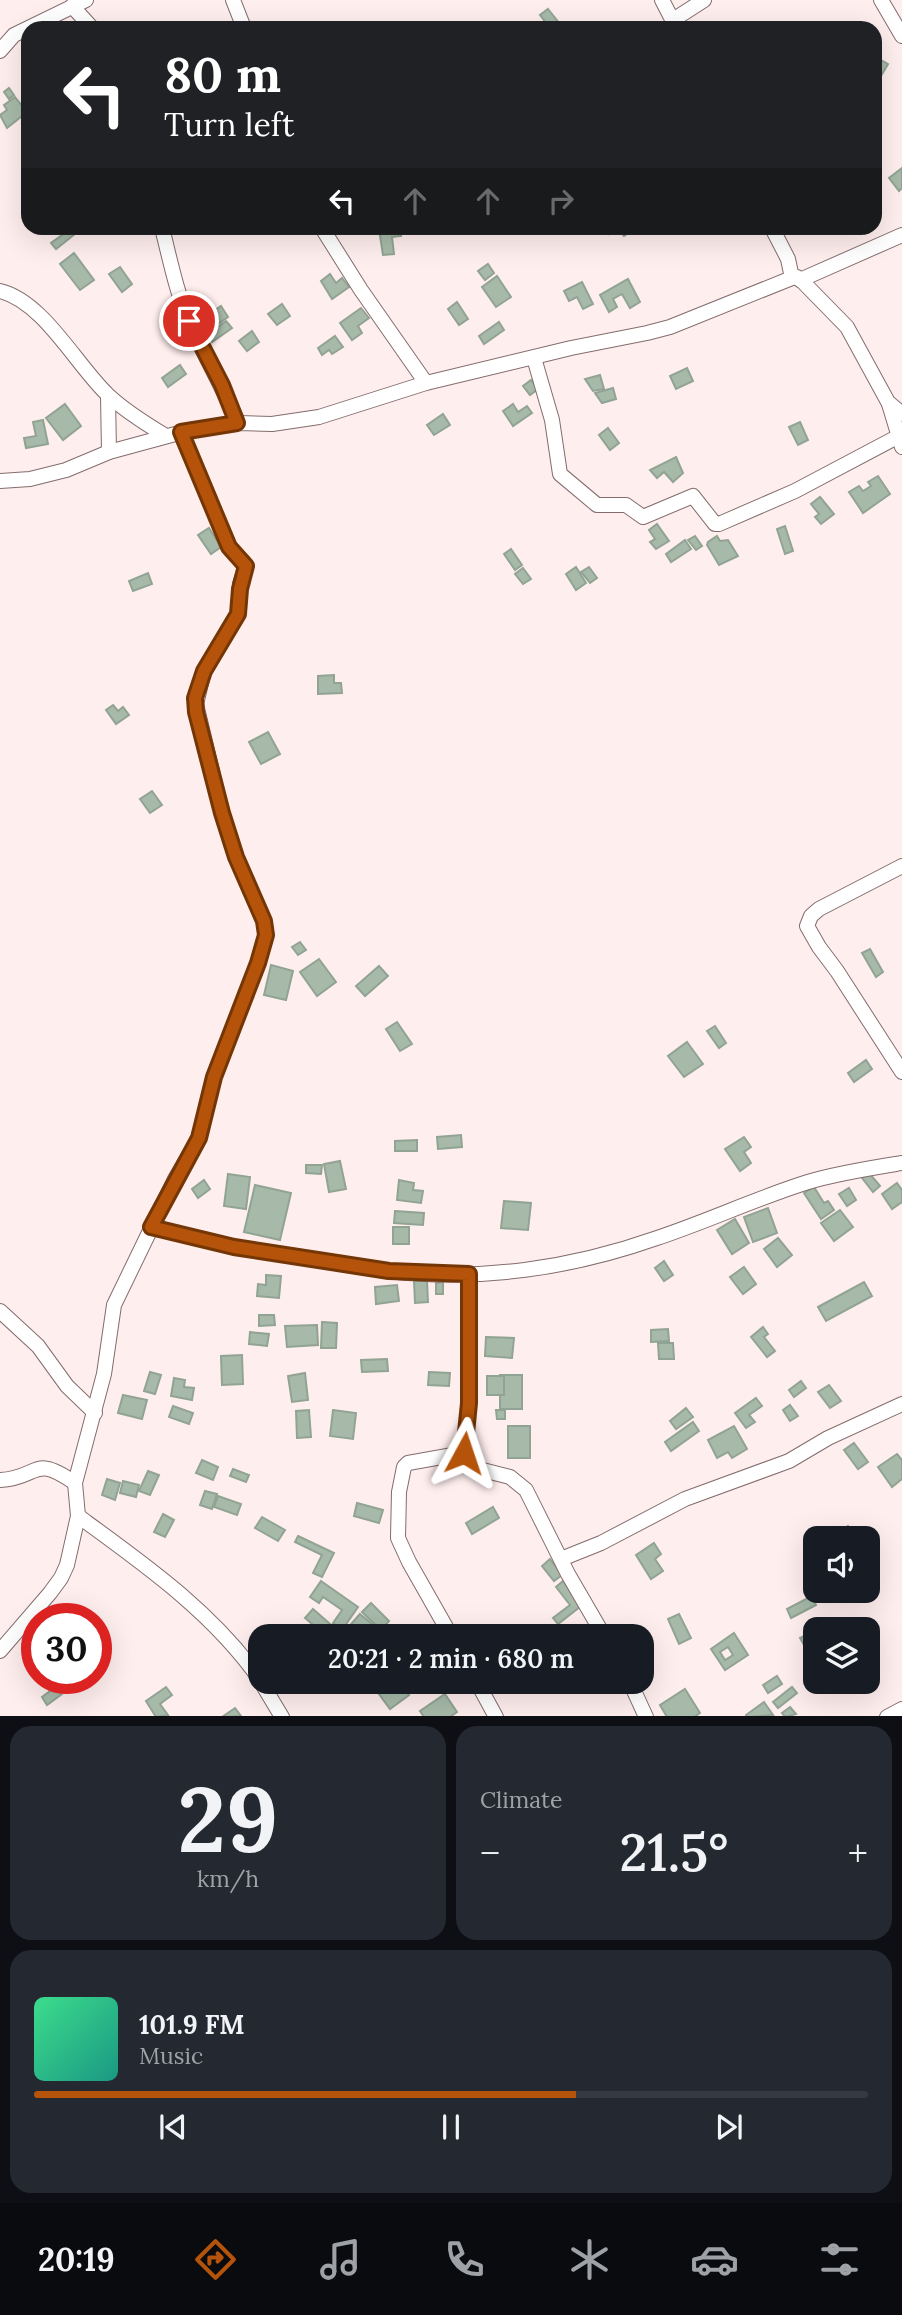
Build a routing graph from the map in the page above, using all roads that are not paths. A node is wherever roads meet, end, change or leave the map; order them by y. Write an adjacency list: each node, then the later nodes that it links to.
1 (86, 0): 7 (street)
2 (233, 0): 10 (street)
3 (662, 0): 11 (street)
4 (704, 0): 12 (street)
5 (866, 0): 6 (street)
6 (882, 3): 14 (street)
7 (72, 6): 8 (street); 9 (street)
8 (42, 21)
9 (86, 21)
10 (241, 21)
11 (673, 21)
12 (679, 21)
13 (21, 32): 15 (street)
14 (902, 36)
15 (0, 51)
16 (164, 235): 27 (street)
17 (326, 235): 23 (street)
18 (776, 235): 20 (street)
19 (902, 235): 20 (street)
20 (796, 279): 22 (street); 25 (street)
21 (0, 291): 24 (street)
22 (534, 358): 23 (street); 30 (street)
23 (426, 383): 27 (street)
24 (108, 396): 29 (street); 31 (street)
25 (888, 402): 26 (street); 30 (street)
26 (902, 415)
27 (237, 423): 28 (street)
28 (181, 432): 29 (street); 36 (street)
29 (166, 436): 31 (street)
30 (900, 441)
31 (109, 452): 32 (street)
32 (0, 481)
33 (902, 866): 34 (street)
34 (902, 1072)
35 (902, 1163): 37 (street)
36 (151, 1227): 37 (street); 40 (street)
37 (469, 1274): 41 (street)
38 (0, 1311): 40 (street)
39 (902, 1404): 45 (street)
40 (95, 1413): 43 (street)
41 (464, 1453): 45 (street); 46 (street)
42 (0, 1480): 43 (street)
43 (75, 1483): 44 (street)
44 (78, 1516): 48 (street); 49 (street)
45 (561, 1559): 47 (street)
46 (444, 1624)
47 (597, 1624)
48 (0, 1651)
49 (248, 1664)
50 (269, 1694): 53 (street)
51 (484, 1694): 54 (street)
52 (635, 1694): 55 (street)
53 (281, 1716)
54 (495, 1716)
55 (646, 1716)

